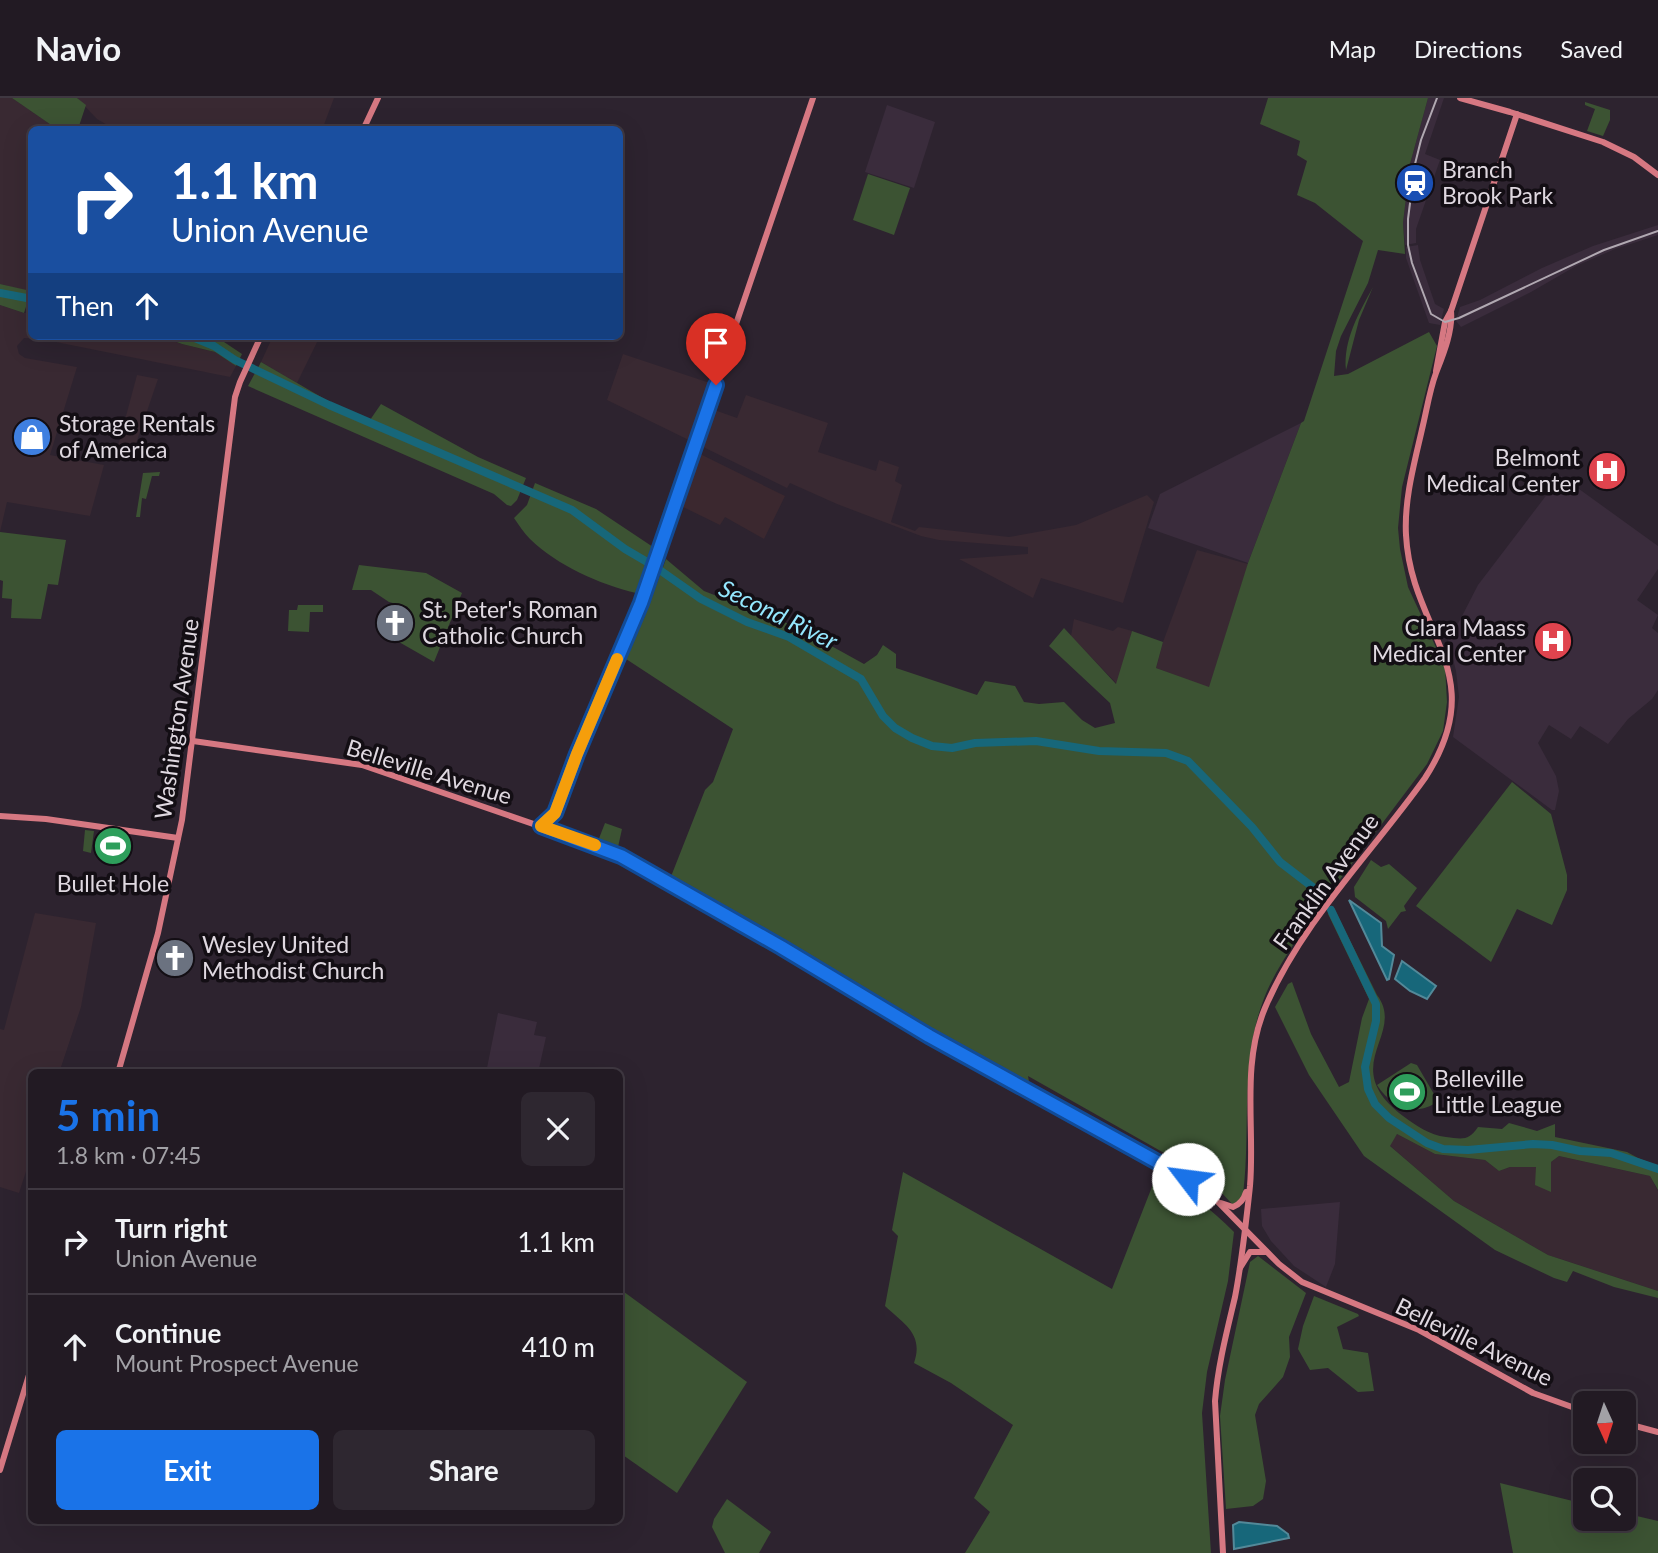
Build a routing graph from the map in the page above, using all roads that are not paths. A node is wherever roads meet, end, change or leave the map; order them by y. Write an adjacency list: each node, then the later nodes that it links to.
1 (378, 98): 5 (main road)
2 (813, 98): 10 (main road)
3 (1460, 98): 4 (main road)
4 (1517, 114): 6 (main road); 13 (main road, Franklin Avenue)
5 (365, 126)
6 (1658, 175)
7 (259, 340): 8 (main road, Washington Avenue)
8 (193, 741): 10 (main road, Belleville Avenue); 11 (main road, Washington Avenue)
9 (0, 816): 11 (main road)
10 (541, 826): 14 (main road, Belleville Avenue)
11 (178, 838): 12 (main road, Washington Avenue)
12 (119, 1069)
13 (1250, 1187): 14 (main road); 15 (main road, Franklin Avenue)
14 (1216, 1200): 15 (main road, Belleville Avenue)
15 (1244, 1228): 16 (main road, Belleville Avenue); 17 (main road, Franklin Avenue)
16 (1268, 1253): 17 (main road); 19 (main road, Belleville Avenue)
17 (1240, 1268): 23 (main road, Franklin Avenue)
18 (28, 1378): 22 (main road)
19 (1573, 1407)
20 (1636, 1426): 21 (main road)
21 (1658, 1432)
22 (0, 1470)
23 (1223, 1553)

